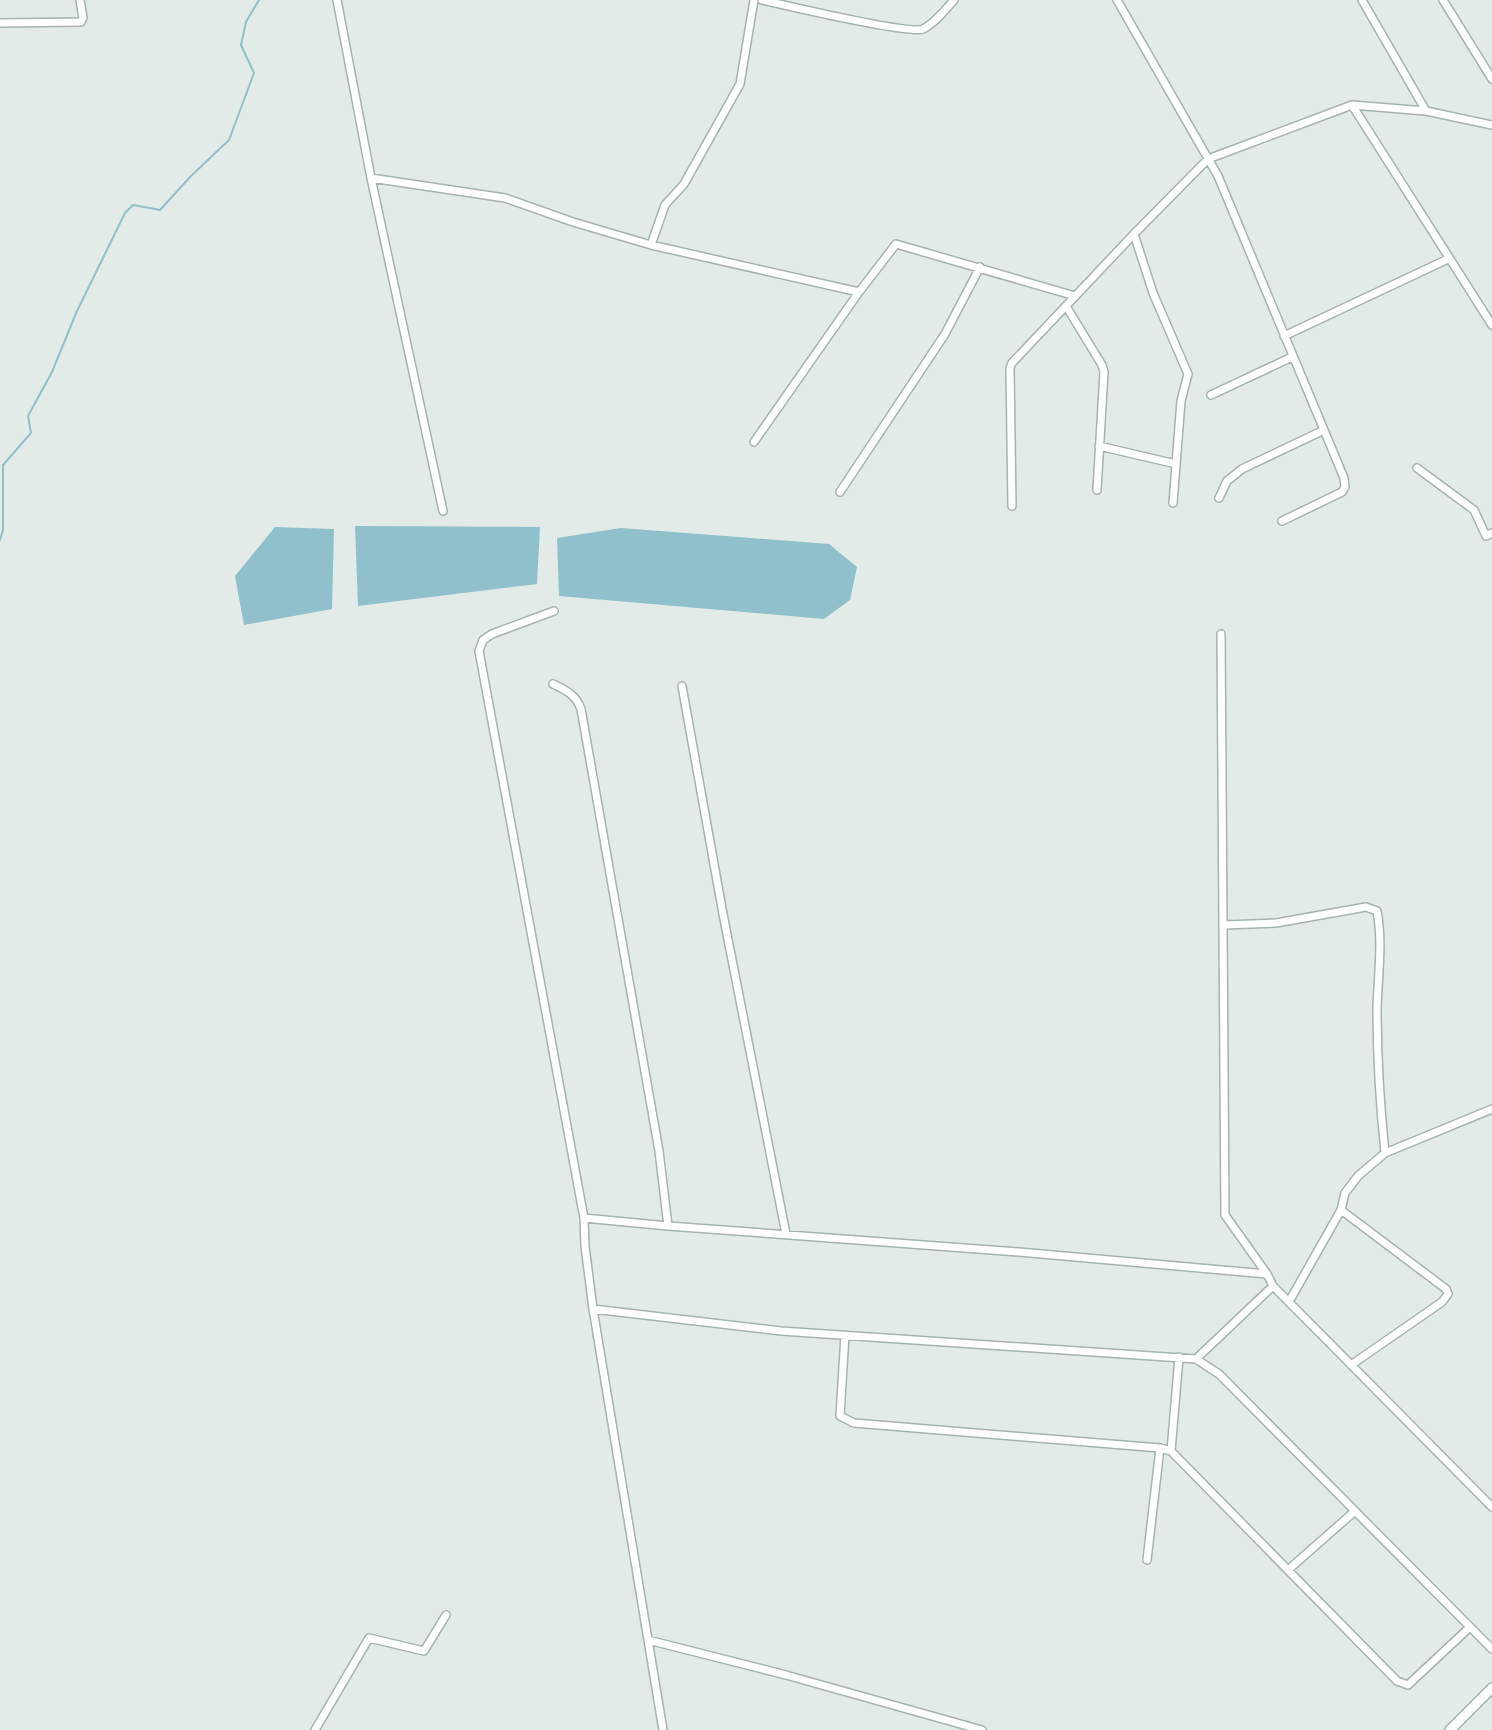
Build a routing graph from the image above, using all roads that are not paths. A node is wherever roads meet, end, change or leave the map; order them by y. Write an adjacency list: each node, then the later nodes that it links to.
1 (80, 0): 9 (street)
2 (337, 0): 15 (street)
3 (754, 0): 17 (street)
4 (762, 0): 5 (street)
5 (954, 0)
6 (1118, 0): 14 (street)
7 (1362, 0): 12 (street)
8 (1443, 0): 10 (street)
9 (0, 23)
10 (1492, 79)
11 (1352, 105): 12 (street); 14 (street); 18 (street)
12 (1426, 111): 13 (street)
13 (1492, 125)
14 (1208, 159): 16 (street); 24 (street)
15 (371, 178): 17 (street); 37 (street)
16 (1134, 234): 21 (street); 30 (street)
17 (651, 244): 20 (street)
18 (1448, 259): 23 (street); 24 (street)
19 (980, 267): 20 (street); 21 (street); 33 (street)
20 (859, 292): 28 (street)
21 (1075, 296): 22 (street)
22 (1066, 306): 29 (street); 36 (street)
23 (1492, 325)
24 (1284, 336): 25 (street)
25 (1292, 357): 26 (street); 27 (street)
26 (1211, 395)
27 (1324, 430): 34 (street); 38 (street)
28 (754, 442)
29 (1099, 446): 30 (street); 32 (street)
30 (1176, 464): 35 (street)
31 (1417, 468): 39 (street)
32 (1097, 490)
33 (840, 492)
34 (1219, 498)
35 (1173, 503)
36 (1012, 506)
37 (443, 511)
38 (1282, 521)
39 (1492, 533)
40 (554, 611): 48 (street)
41 (1221, 634): 44 (street)
42 (553, 684): 49 (street)
43 (682, 686): 50 (street)
44 (1224, 925): 46 (street); 51 (street)
45 (1492, 1109): 46 (street)
46 (1385, 1153): 47 (street)
47 (1341, 1210): 53 (street); 58 (street)
48 (584, 1218): 49 (street); 54 (street)
49 (668, 1226): 50 (street)
50 (786, 1234): 51 (street)
51 (1267, 1274): 52 (street)
52 (1273, 1286): 53 (street); 57 (street)
53 (1290, 1300): 58 (street)
54 (593, 1309): 55 (street); 67 (street)
55 (845, 1335): 56 (street); 59 (street)
56 (1179, 1357): 57 (street); 60 (street)
57 (1196, 1359): 62 (street)
58 (1351, 1365): 61 (street)
59 (1160, 1448): 60 (street); 63 (street)
60 (1171, 1451): 64 (street)
61 (1492, 1508)
62 (1355, 1511): 64 (street); 66 (street)
63 (1147, 1560)
64 (1288, 1570): 66 (street)
65 (446, 1616): 70 (street)
66 (1470, 1627): 68 (street)
67 (648, 1640): 71 (street); 72 (street)
68 (1492, 1649)
69 (1492, 1688): 73 (street)
70 (315, 1730)
71 (663, 1730)
72 (982, 1730)
73 (1449, 1730)

